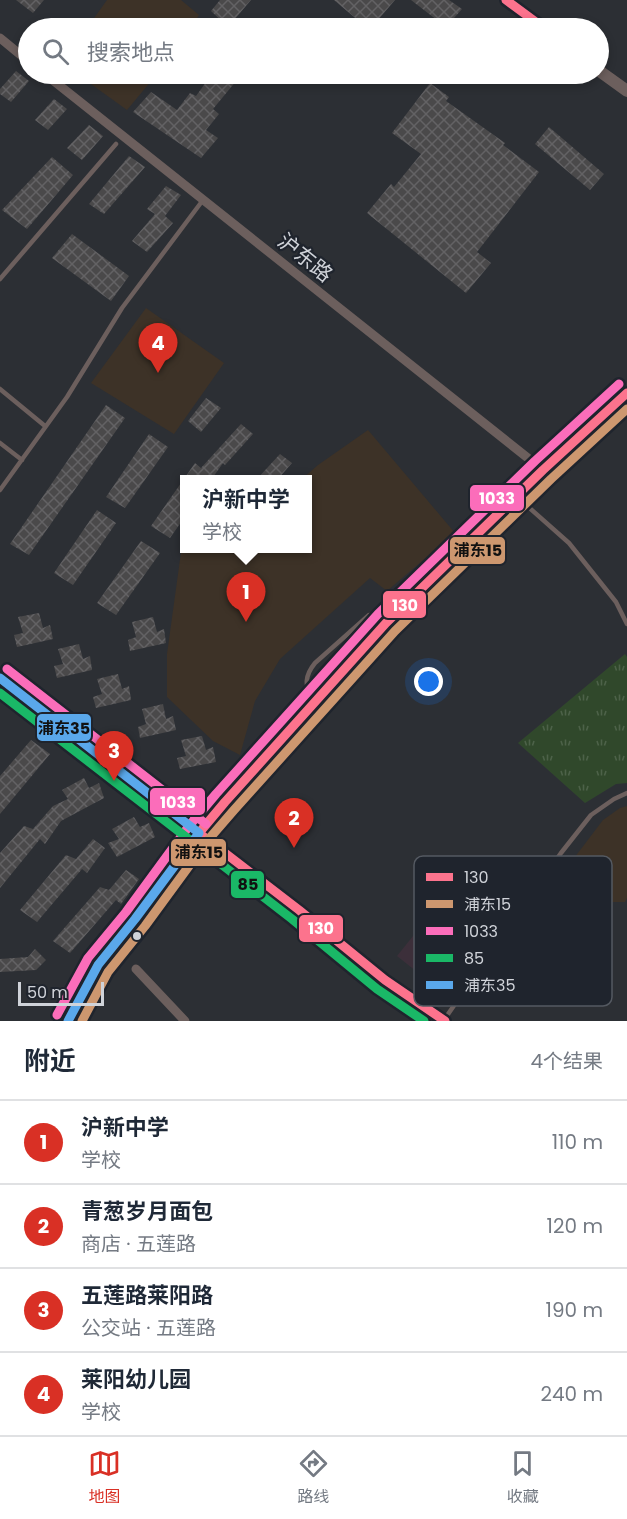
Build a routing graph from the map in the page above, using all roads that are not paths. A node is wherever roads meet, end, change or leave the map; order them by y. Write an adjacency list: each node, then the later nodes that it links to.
1 (506, 0): 2 (street)
2 (530, 18)
3 (0, 38): 4 (street)
4 (18, 53)
5 (609, 78): 7 (street)
6 (58, 84): 9 (street, 沪东路)
7 (627, 91)
8 (116, 144): 10 (lane)
9 (203, 200): 13 (lane); 16 (street, 沪东路)
10 (0, 279)
11 (0, 389): 13 (lane)
12 (627, 393): 16 (street)
13 (45, 426): 15 (lane)
14 (0, 443): 15 (lane)
15 (22, 460): 17 (lane)
16 (543, 470): 18 (street)
17 (0, 490)
18 (516, 496): 19 (street); 20 (lane)
19 (393, 617): 22 (street); 22 (lane)
20 (627, 624)
21 (0, 678): 24 (street)
22 (312, 706): 24 (street)
23 (627, 793): 25 (lane)
24 (199, 833): 27 (street); 30 (street)
25 (559, 856)
26 (136, 969): 31 (street)
27 (414, 1000)
28 (423, 1006): 32 (street)
29 (455, 1006): 32 (lane)
30 (68, 1021)
31 (186, 1021)
32 (445, 1021)

